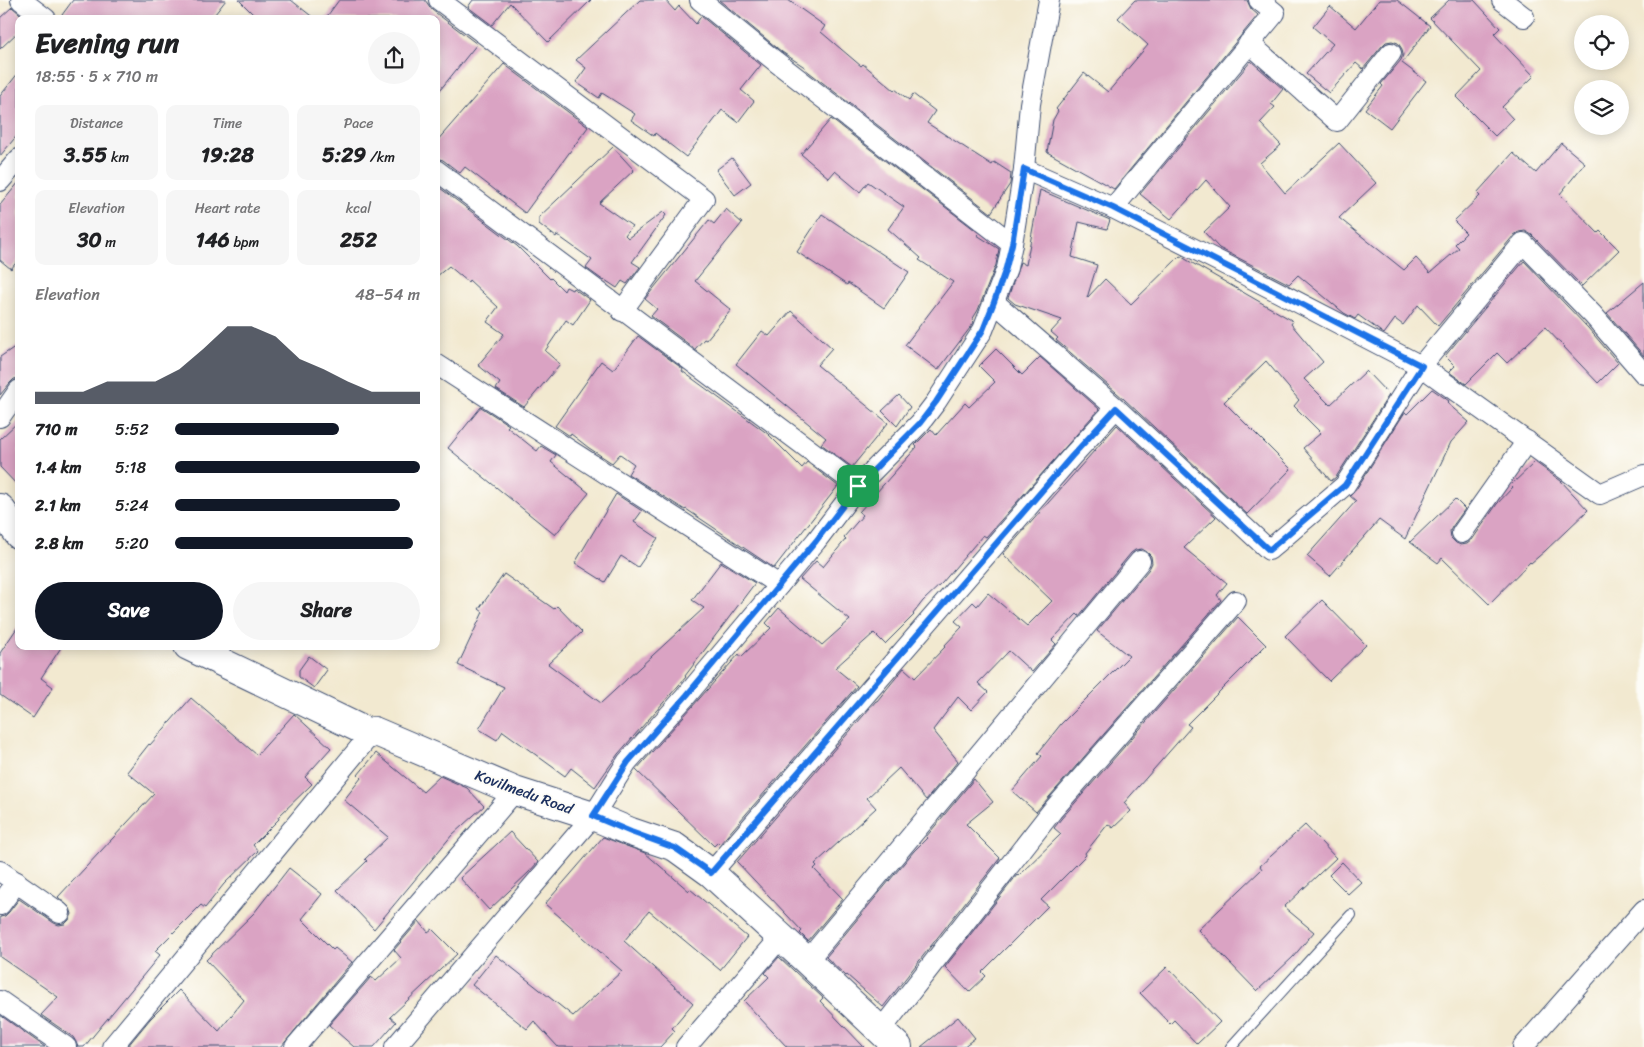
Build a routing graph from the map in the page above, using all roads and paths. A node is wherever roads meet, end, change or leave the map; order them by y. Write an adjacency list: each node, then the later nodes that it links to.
1 (21, 0): 7 (street)
2 (439, 0): 18 (street)
3 (700, 0): 16 (street)
4 (1049, 0): 12 (street)
5 (1259, 0): 9 (street)
6 (1502, 0): 8 (street)
7 (41, 15)
8 (1524, 17)
9 (1249, 43): 10 (street); 15 (street)
10 (1391, 53)
11 (15, 164): 14 (street)
12 (1024, 169): 15 (street); 16 (street)
13 (440, 173): 18 (street)
14 (0, 181)
15 (1113, 208): 19 (street)
16 (1012, 244): 17 (street)
17 (994, 302): 23 (street); 27 (street)
18 (622, 311): 27 (street)
19 (1422, 366): 21 (street); 23 (street); 25 (street)
20 (440, 367): 32 (street)
21 (1644, 374)
22 (15, 396): 24 (street)
23 (1116, 408): 39 (street)
24 (0, 417)
25 (1527, 441): 26 (street); 30 (street)
26 (1644, 475)
27 (858, 486): 32 (street)
28 (0, 508): 29 (street)
29 (15, 529)
30 (1462, 533)
31 (1140, 561): 46 (street)
32 (779, 584): 37 (street)
33 (1236, 601): 48 (street)
34 (196, 650): 35 (street, Kovilmedu Road)
35 (371, 734): 36 (street, Kovilmedu Road); 50 (street)
36 (515, 792): 37 (street, Kovilmedu Road); 51 (street)
37 (593, 816): 39 (street, Kovilmedu Road); 52 (street)
38 (0, 870): 40 (street)
39 (711, 873): 45 (street, Kovilmedu Road)
40 (17, 882): 41 (street); 43 (street)
41 (0, 905)
42 (1644, 910): 55 (street)
43 (60, 913)
44 (1351, 916): 54 (lane)
45 (781, 937): 46 (street, Kovilmedu Road); 53 (street)
46 (807, 961): 48 (street, Kovilmedu Road)
47 (0, 1000): 49 (street)
48 (889, 1039)
49 (66, 1047)
50 (112, 1047)
51 (295, 1047)
52 (395, 1047)
53 (686, 1047)
54 (1231, 1047)
55 (1523, 1047)

